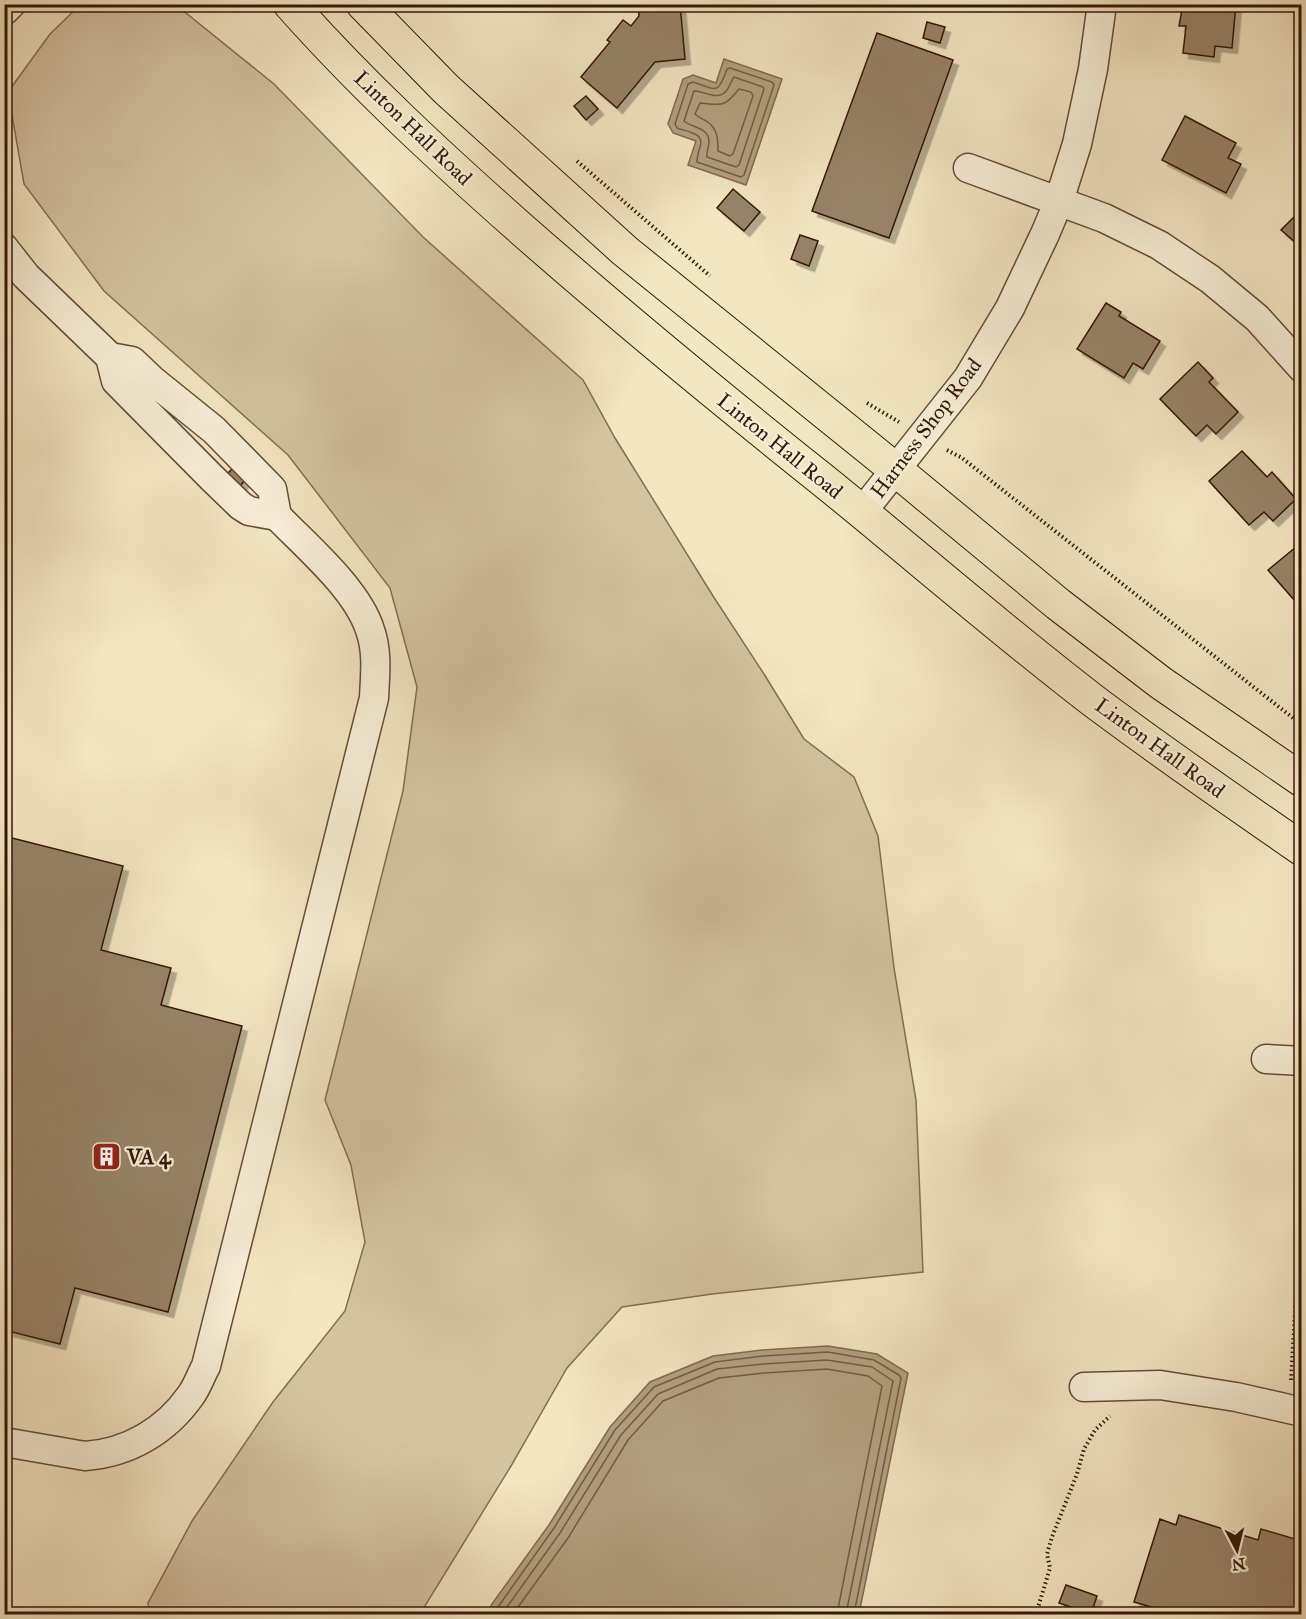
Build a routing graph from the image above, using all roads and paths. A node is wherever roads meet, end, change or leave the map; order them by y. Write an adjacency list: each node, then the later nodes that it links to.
1 (11, 4): 5 (street)
2 (290, 4): 16 (main road, Linton Hall Road)
3 (363, 4): 15 (main road)
4 (1101, 4): 8 (street, Harness Shop Road)
5 (4, 11)
6 (576, 161): 10 (path)
7 (968, 168): 8 (street)
8 (1059, 201): 11 (street); 15 (street, Harness Shop Road)
9 (4, 248): 26 (street)
10 (710, 276)
11 (1301, 365)
12 (865, 402): 13 (path)
13 (875, 408)
14 (962, 458): 17 (path)
15 (896, 470): 16 (street, Harness Shop Road); 18 (main road)
16 (862, 512): 19 (main road, Linton Hall Road)
17 (1302, 725)
18 (1302, 780)
19 (1302, 849)
20 (1266, 1059): 21 (street)
21 (1302, 1061)
22 (1302, 1198): 24 (path)
23 (1084, 1387): 24 (street)
24 (1296, 1410)
25 (1115, 1413): 27 (path)
26 (4, 1442)
27 (1036, 1614)

